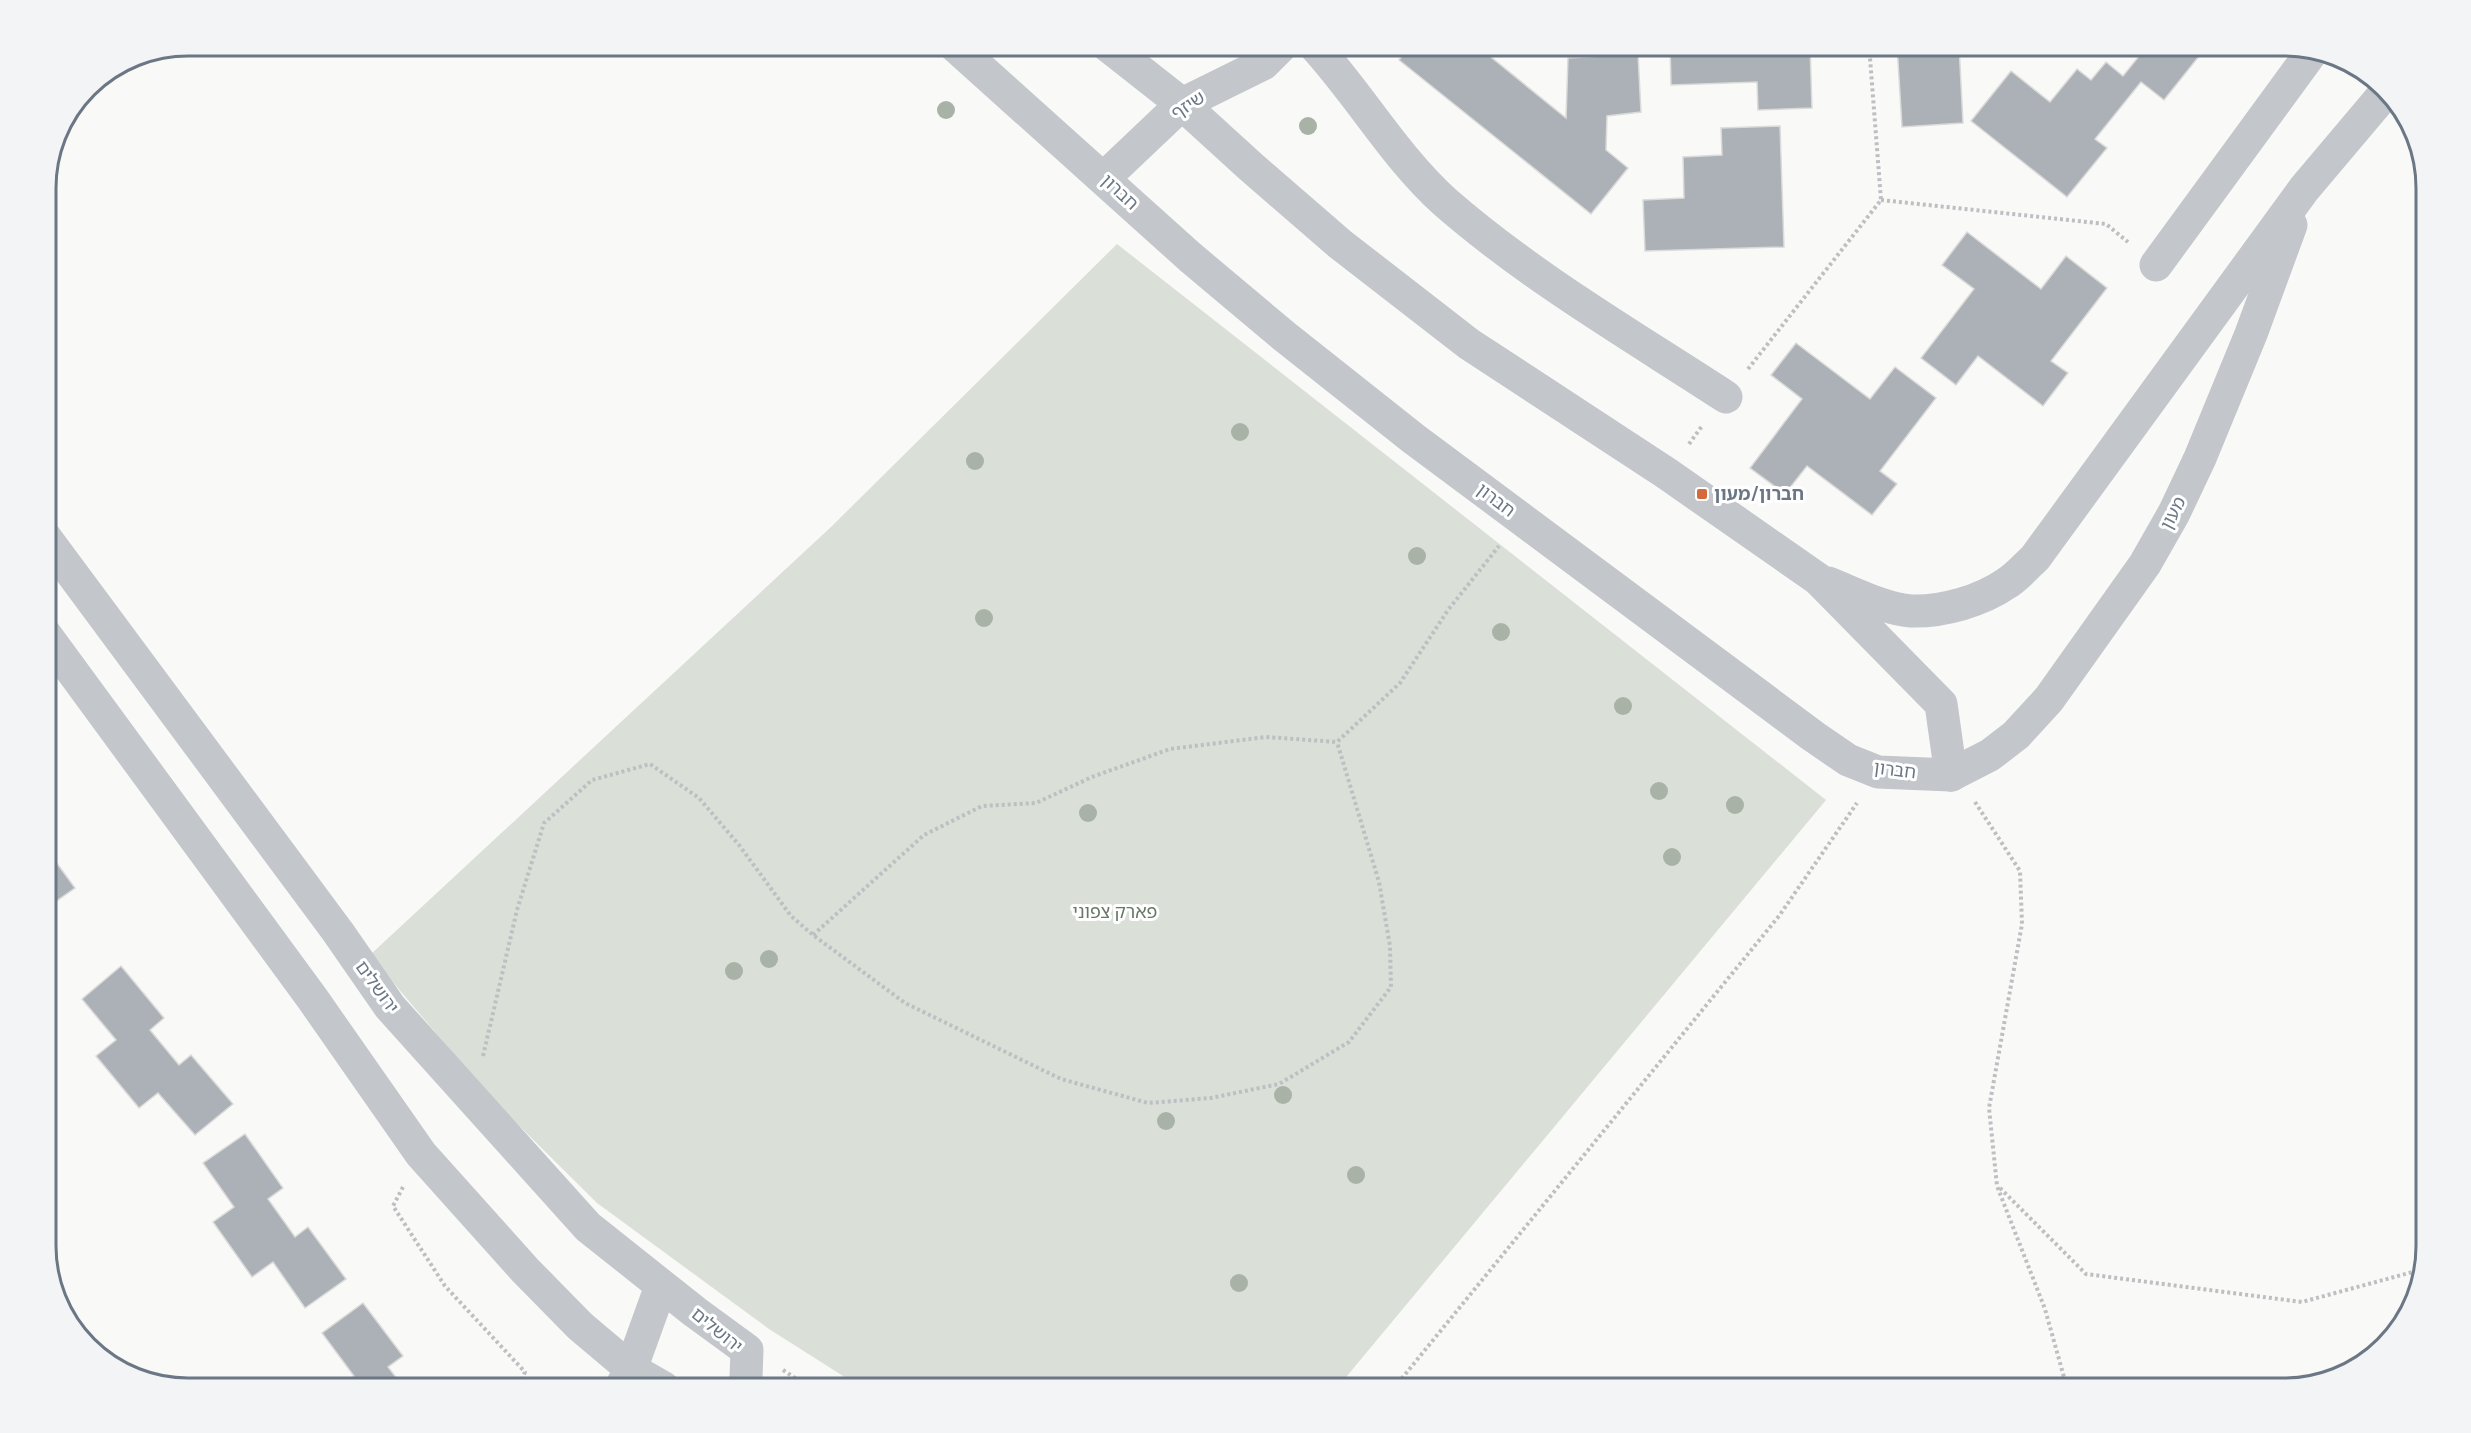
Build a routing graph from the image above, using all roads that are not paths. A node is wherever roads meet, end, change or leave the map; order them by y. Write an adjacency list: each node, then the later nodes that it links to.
1 (966, 56): 8 (street, חברון)
2 (1121, 56): 7 (street)
3 (1271, 56): 7 (street, שיזף)
4 (1324, 56): 11 (street)
5 (2307, 58): 10 (street)
6 (2381, 98): 9 (street, מעון)
7 (1182, 104): 8 (street, שיזף); 13 (street)
8 (1104, 178): 15 (street, חברון)
9 (2304, 189): 13 (street, מעון); 15 (street, מעון)
10 (2156, 265)
11 (1725, 397)
12 (56, 552): 16 (street, ירושלים)
13 (1818, 579): 15 (street)
14 (56, 649): 17 (street)
15 (1951, 775)
16 (661, 1286): 18 (street); 19 (street, ירושלים)
17 (624, 1378)
18 (625, 1378)
19 (746, 1378)

